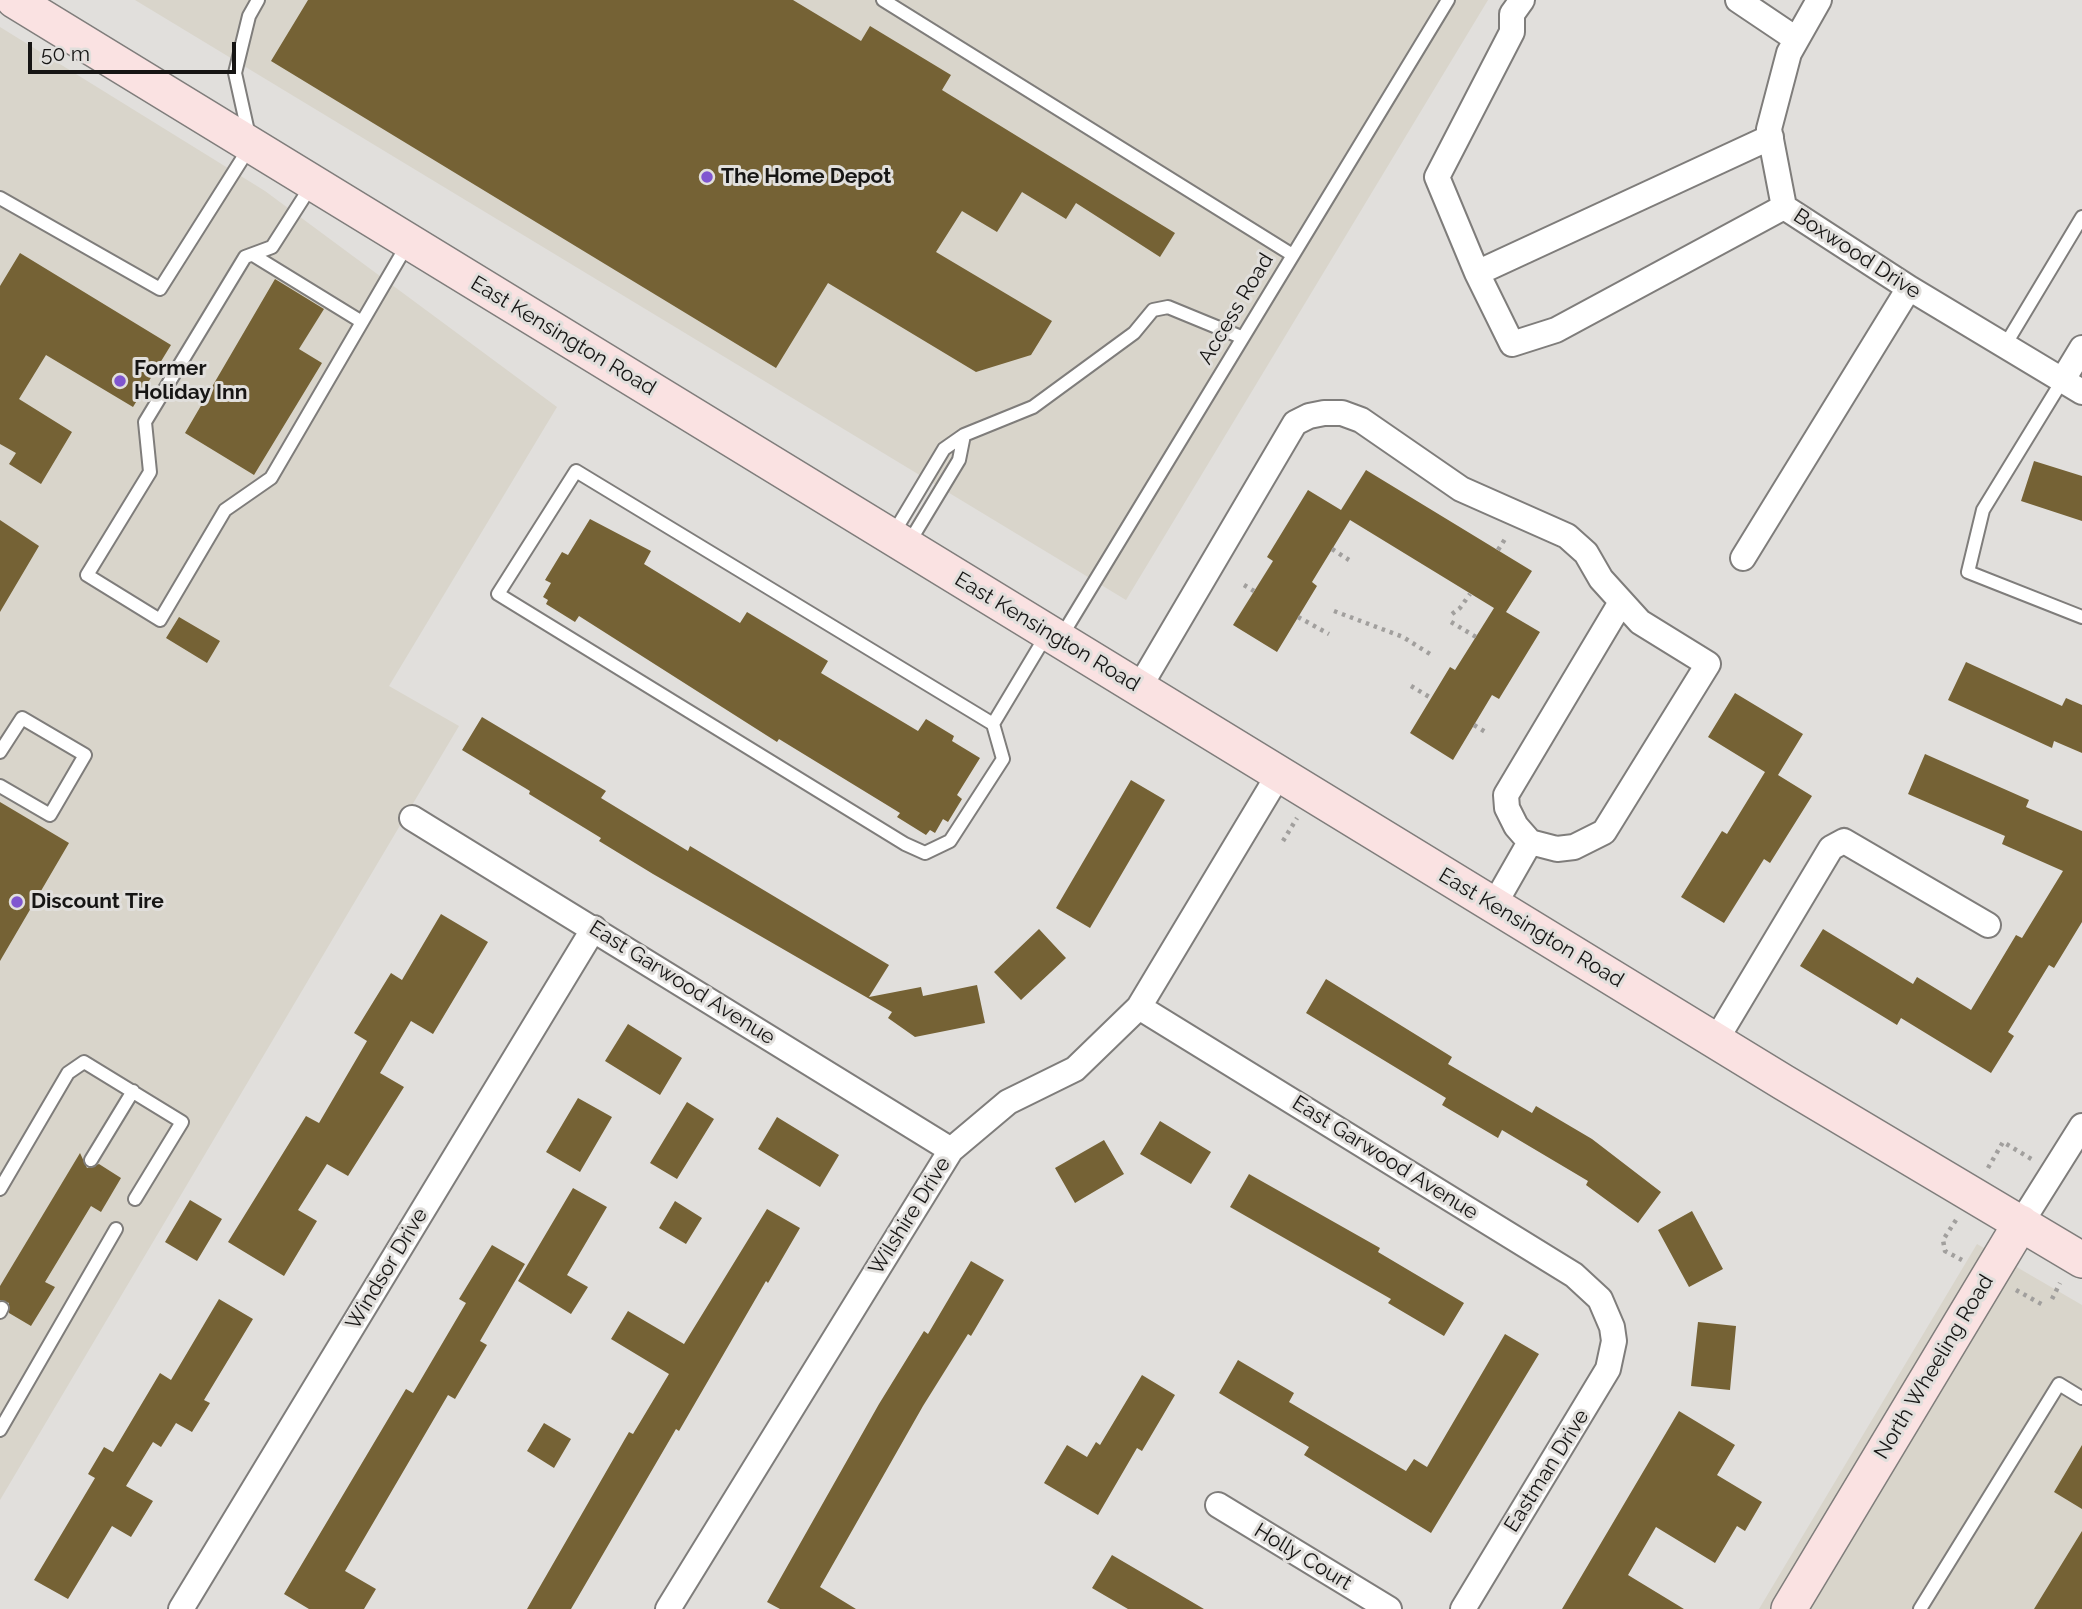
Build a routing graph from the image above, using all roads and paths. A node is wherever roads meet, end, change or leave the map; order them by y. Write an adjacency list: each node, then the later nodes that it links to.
1 (14, 0): 10 (main road, East Kensington Road)
2 (258, 0): 10 (lane)
3 (883, 0): 17 (lane)
4 (1448, 0): 17 (lane, Access Road)
5 (1522, 0): 18 (street)
6 (1738, 0): 8 (street)
7 (1818, 0): 8 (street, Boxwood Drive)
8 (1796, 39): 9 (street, Boxwood Drive)
9 (1771, 137): 13 (street, Boxwood Drive); 18 (street)
10 (251, 145): 11 (main road, East Kensington Road); 12 (lane)
11 (313, 183): 15 (main road, East Kensington Road); 16 (lane)
12 (0, 198)
13 (1784, 206): 18 (street); 19 (street, Boxwood Drive)
14 (2082, 217): 22 (lane)
15 (409, 241): 20 (lane); 26 (main road, East Kensington Road)
16 (253, 254): 20 (lane); 20 (lane)
17 (1291, 254): 21 (lane, Access Road)
18 (1477, 273)
19 (1909, 288): 22 (street, Boxwood Drive); 28 (street)
20 (362, 322)
21 (1241, 337): 25 (lane); 40 (lane, Access Road)
22 (2004, 347): 24 (street, Boxwood Drive)
23 (2082, 348): 24 (street)
24 (2072, 386): 37 (lane)
25 (964, 435): 26 (lane); 26 (lane)
26 (899, 541): 40 (main road, East Kensington Road)
27 (1332, 549): 29 (path)
28 (1743, 558)
29 (1349, 560)
30 (1244, 585): 31 (path)
31 (1254, 591)
32 (1470, 594): 35 (path)
33 (1620, 604): 44 (street); 53 (street); 53 (street)
34 (1334, 611): 42 (path)
35 (1452, 614)
36 (1298, 617): 39 (path)
37 (2082, 617)
38 (1451, 622): 41 (path)
39 (1329, 634)
40 (1054, 636): 44 (main road, East Kensington Road); 46 (lane, Access Road)
41 (1476, 637)
42 (1430, 654)
43 (1411, 686): 45 (path)
44 (1139, 688): 50 (main road, East Kensington Road)
45 (1431, 698)
46 (993, 724): 46 (lane)
47 (1474, 725): 48 (path)
48 (1487, 733)
49 (0, 752): 51 (lane)
50 (1279, 774): 54 (main road, East Kensington Road); 57 (street, Wilshire Drive)
51 (0, 786)
52 (412, 818): 56 (street, East Garwood Avenue)
53 (1530, 842): 54 (street)
54 (1494, 905): 58 (main road, East Kensington Road)
55 (1988, 925): 58 (street)
56 (594, 928): 61 (street, East Garwood Avenue); 75 (street, Windsor Drive)
57 (1139, 1007): 61 (street, Wilshire Drive); 70 (street, East Garwood Avenue)
58 (1716, 1041): 65 (main road, East Kensington Road)
59 (133, 1091): 62 (lane); 63 (lane); 64 (lane)
60 (2082, 1126): 65 (street, North Wheeling Road)
61 (951, 1150): 76 (street, Wilshire Drive)
62 (91, 1160)
63 (0, 1189)
64 (135, 1199)
65 (2021, 1223): 69 (main road, East Kensington Road); 79 (main road, North Wheeling Road)
66 (116, 1228): 72 (lane)
67 (1943, 1240): 68 (path)
68 (1945, 1251)
69 (2082, 1260)
70 (1612, 1328): 78 (street, Eastman Drive)
71 (2082, 1398): 80 (lane)
72 (5, 1408): 73 (lane)
73 (0, 1430)
74 (1217, 1505): 77 (street, Holly Court)
75 (180, 1609)
76 (667, 1609)
77 (1389, 1609)
78 (1463, 1609)
79 (1789, 1609)
80 (1920, 1609)

